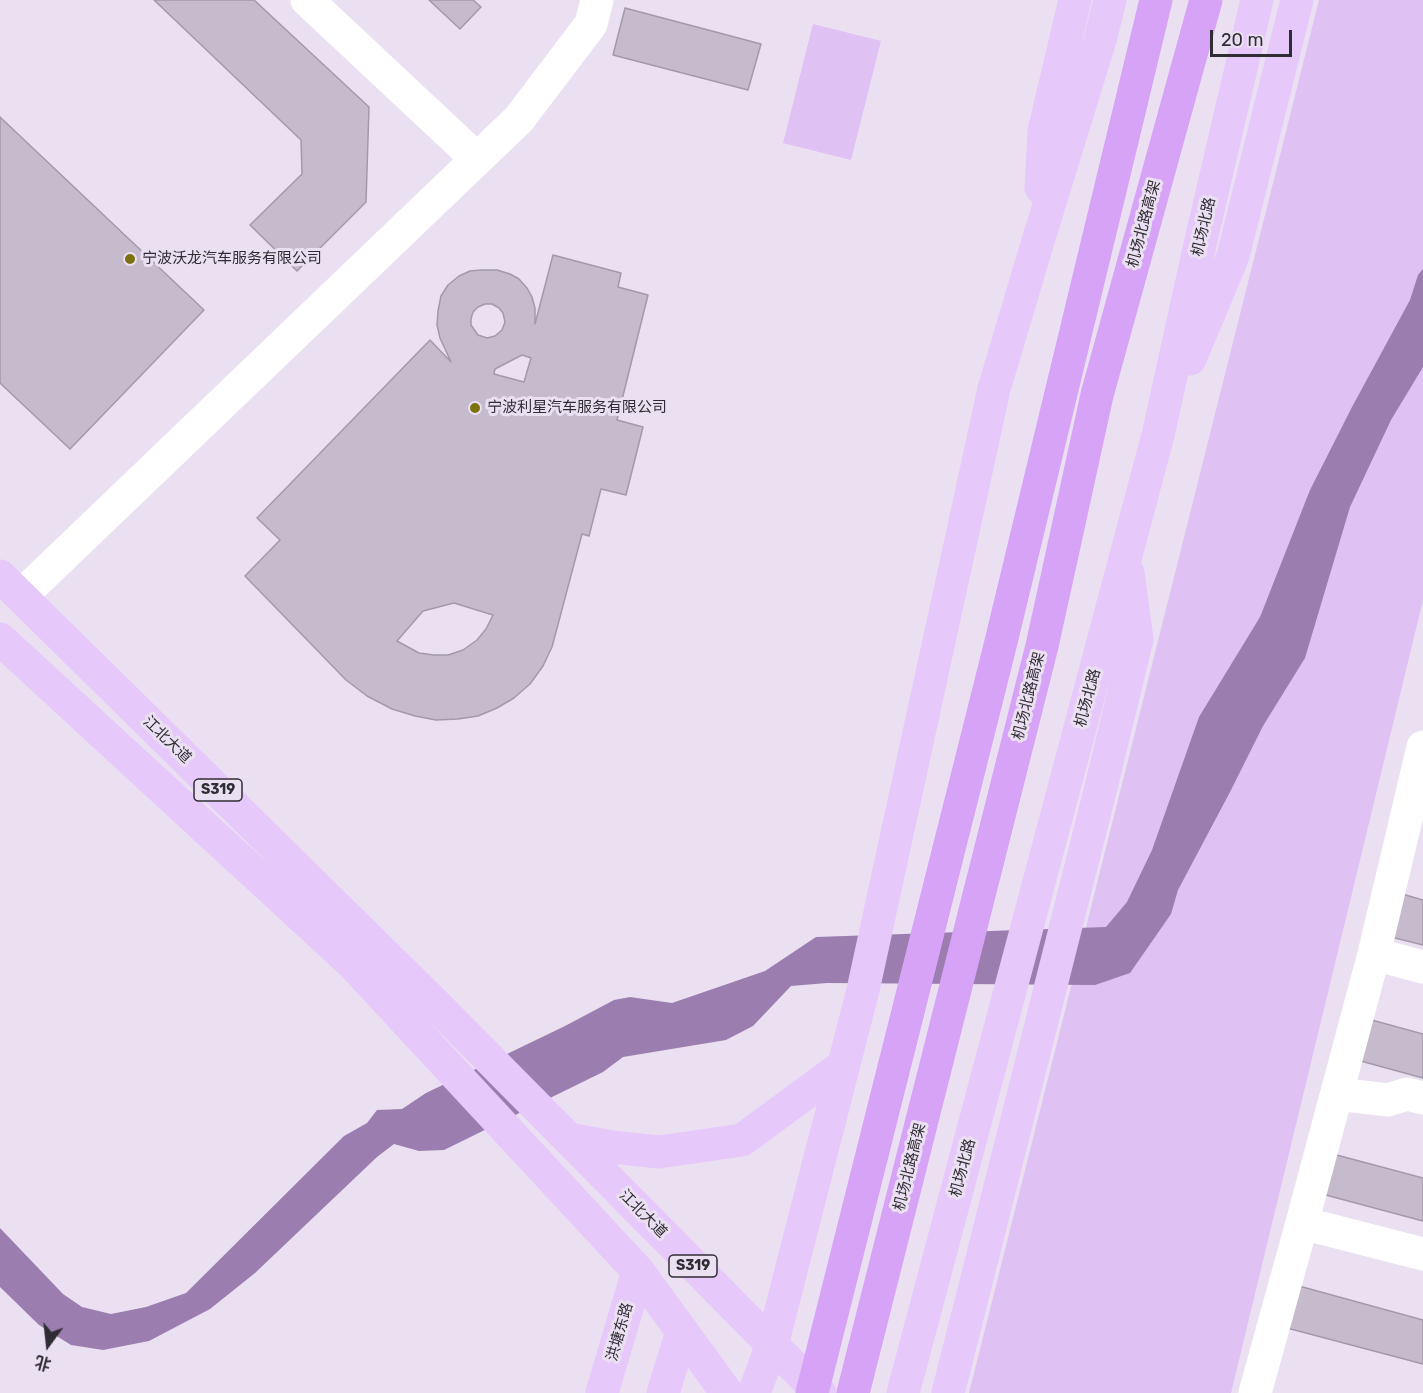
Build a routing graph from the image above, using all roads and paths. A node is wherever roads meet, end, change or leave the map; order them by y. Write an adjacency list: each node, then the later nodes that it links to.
1 (307, 0): 9 (street)
2 (597, 0): 9 (street)
3 (1076, 0): 10 (main road)
4 (1110, 0): 10 (main road)
5 (1156, 0): 31 (highway)
6 (1206, 0): 33 (highway, 机场北路高架)
7 (1257, 0): 11 (main road, 机场北路)
8 (1297, 0): 11 (main road)
9 (477, 159): 13 (street)
10 (1038, 241): 18 (main road)
11 (1158, 435): 12 (main road, 机场北路)
12 (1126, 558): 34 (main road, 机场北路); 35 (main road)
13 (10, 586): 21 (main road, 江北大道 / S319)
14 (0, 639): 24 (main road, S319)
15 (1423, 747): 16 (street)
16 (1374, 954): 17 (street); 19 (street)
17 (1423, 967)
18 (844, 1065): 21 (main road); 26 (main road)
19 (1337, 1094): 20 (street); 22 (street)
20 (1423, 1098)
21 (568, 1138): 26 (main road, 江北大道 / S319)
22 (1302, 1223): 23 (street); 36 (street)
23 (1423, 1254)
24 (638, 1271): 25 (main road, S319); 27 (main road, 洪塘东路)
25 (682, 1332): 28 (main road); 29 (main road, S319)
26 (772, 1345): 30 (main road); 32 (main road, 江北大道 / S319)
27 (602, 1393)
28 (663, 1393)
29 (727, 1393)
30 (754, 1393)
31 (812, 1393)
32 (820, 1393)
33 (853, 1393)
34 (903, 1393)
35 (948, 1393)
36 (1255, 1393)

